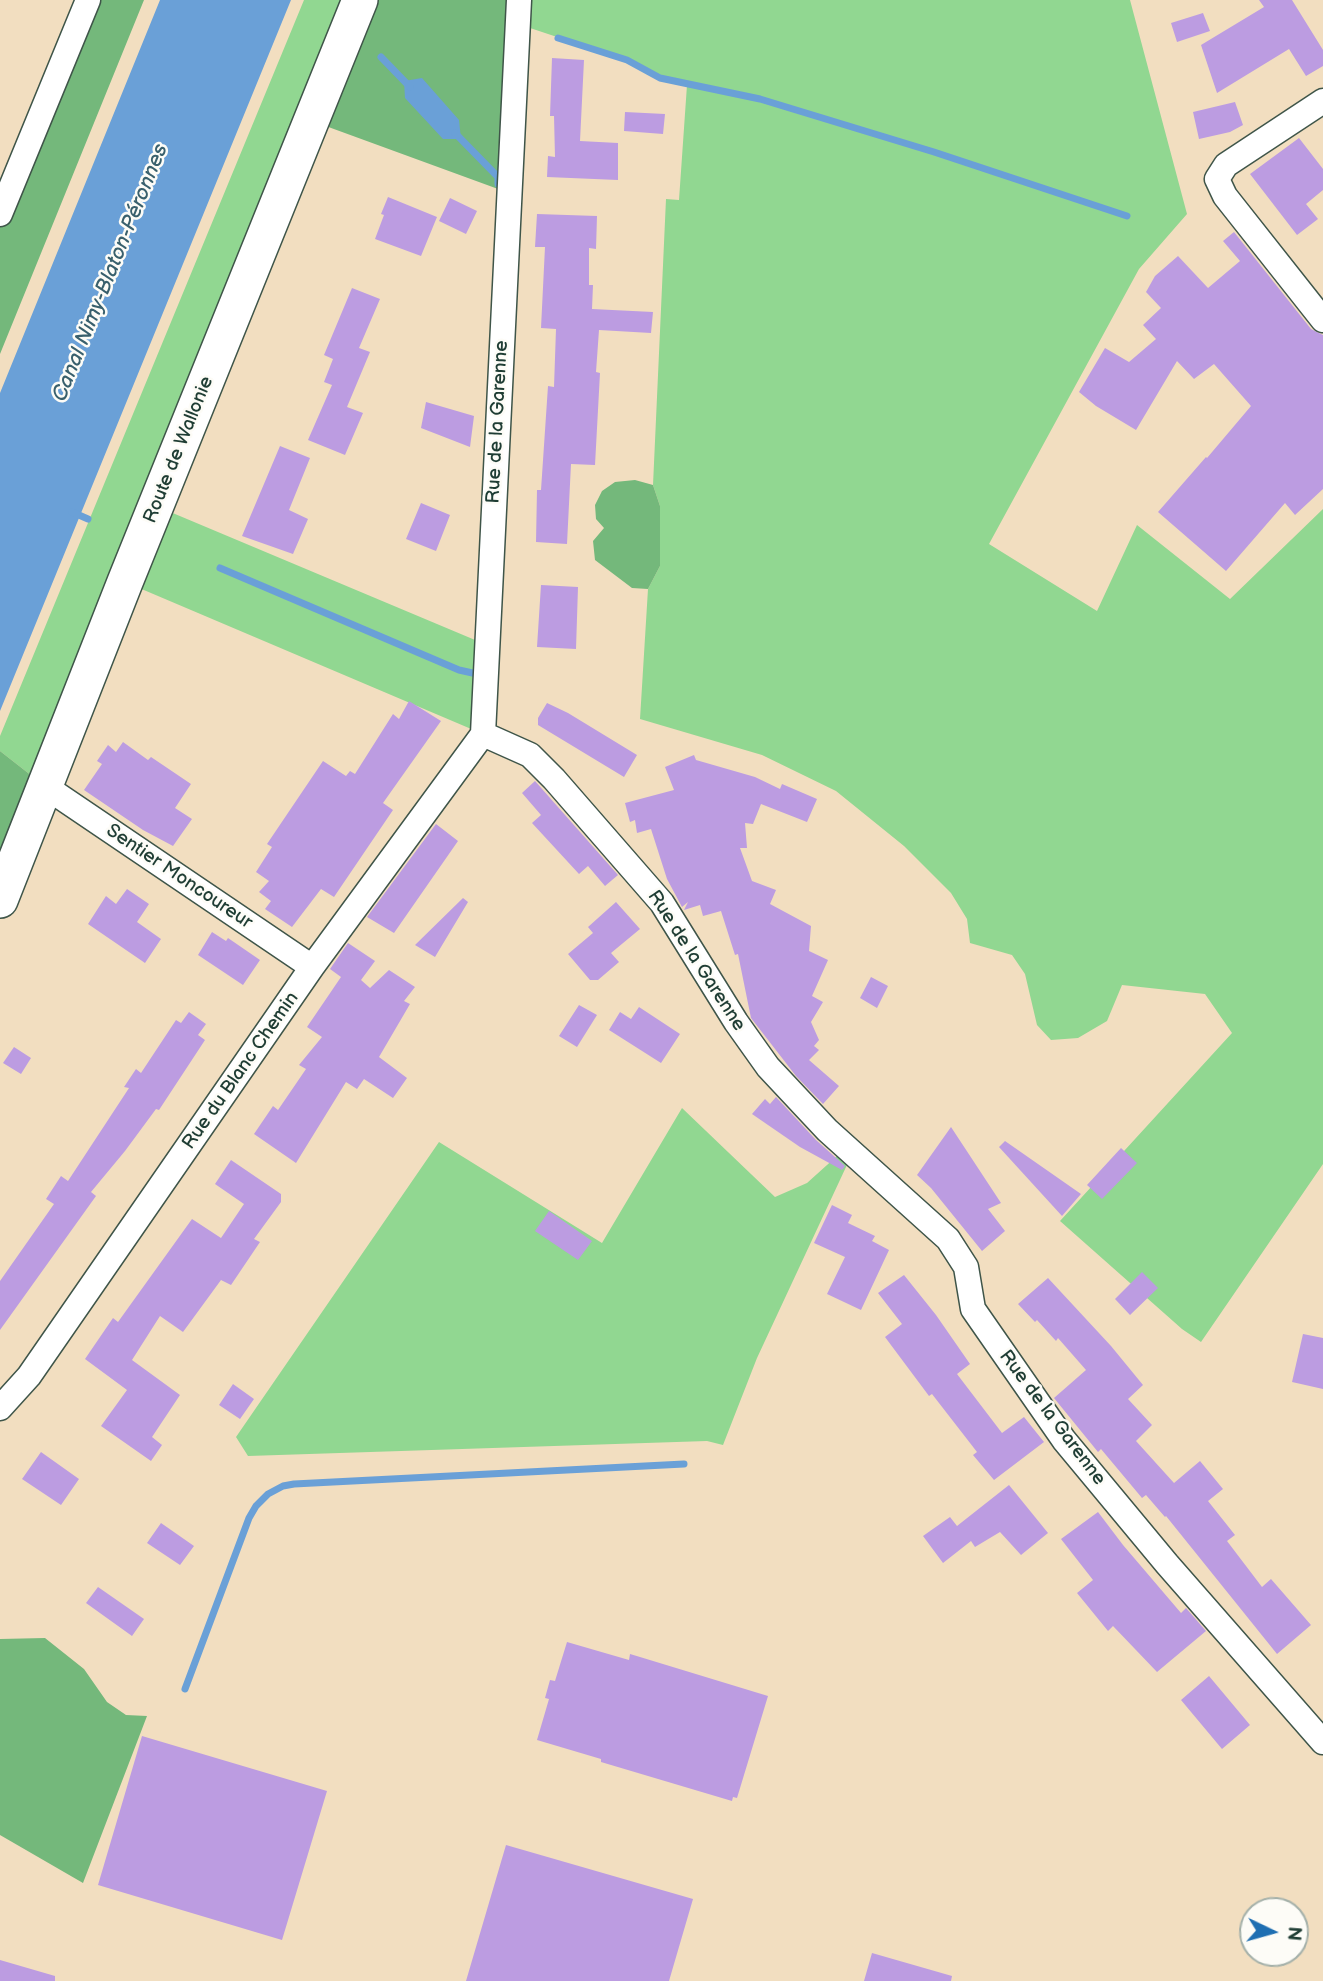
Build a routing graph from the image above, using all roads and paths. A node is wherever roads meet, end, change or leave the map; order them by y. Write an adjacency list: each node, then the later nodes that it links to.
1 (88, 0): 5 (street)
2 (360, 0): 8 (main road, Route de Wallonie)
3 (519, 0): 7 (street, Rue de la Garenne)
4 (1323, 101): 6 (street)
5 (0, 214)
6 (1323, 320)
7 (483, 734): 10 (street, Rue du Blanc Chemin); 12 (street, Rue de la Garenne)
8 (46, 787): 9 (main road, Route de Wallonie); 10 (street, Sentier Moncoureur)
9 (0, 900)
10 (312, 967): 11 (street, Rue du Blanc Chemin)
11 (0, 1408)
12 (1323, 1742)

